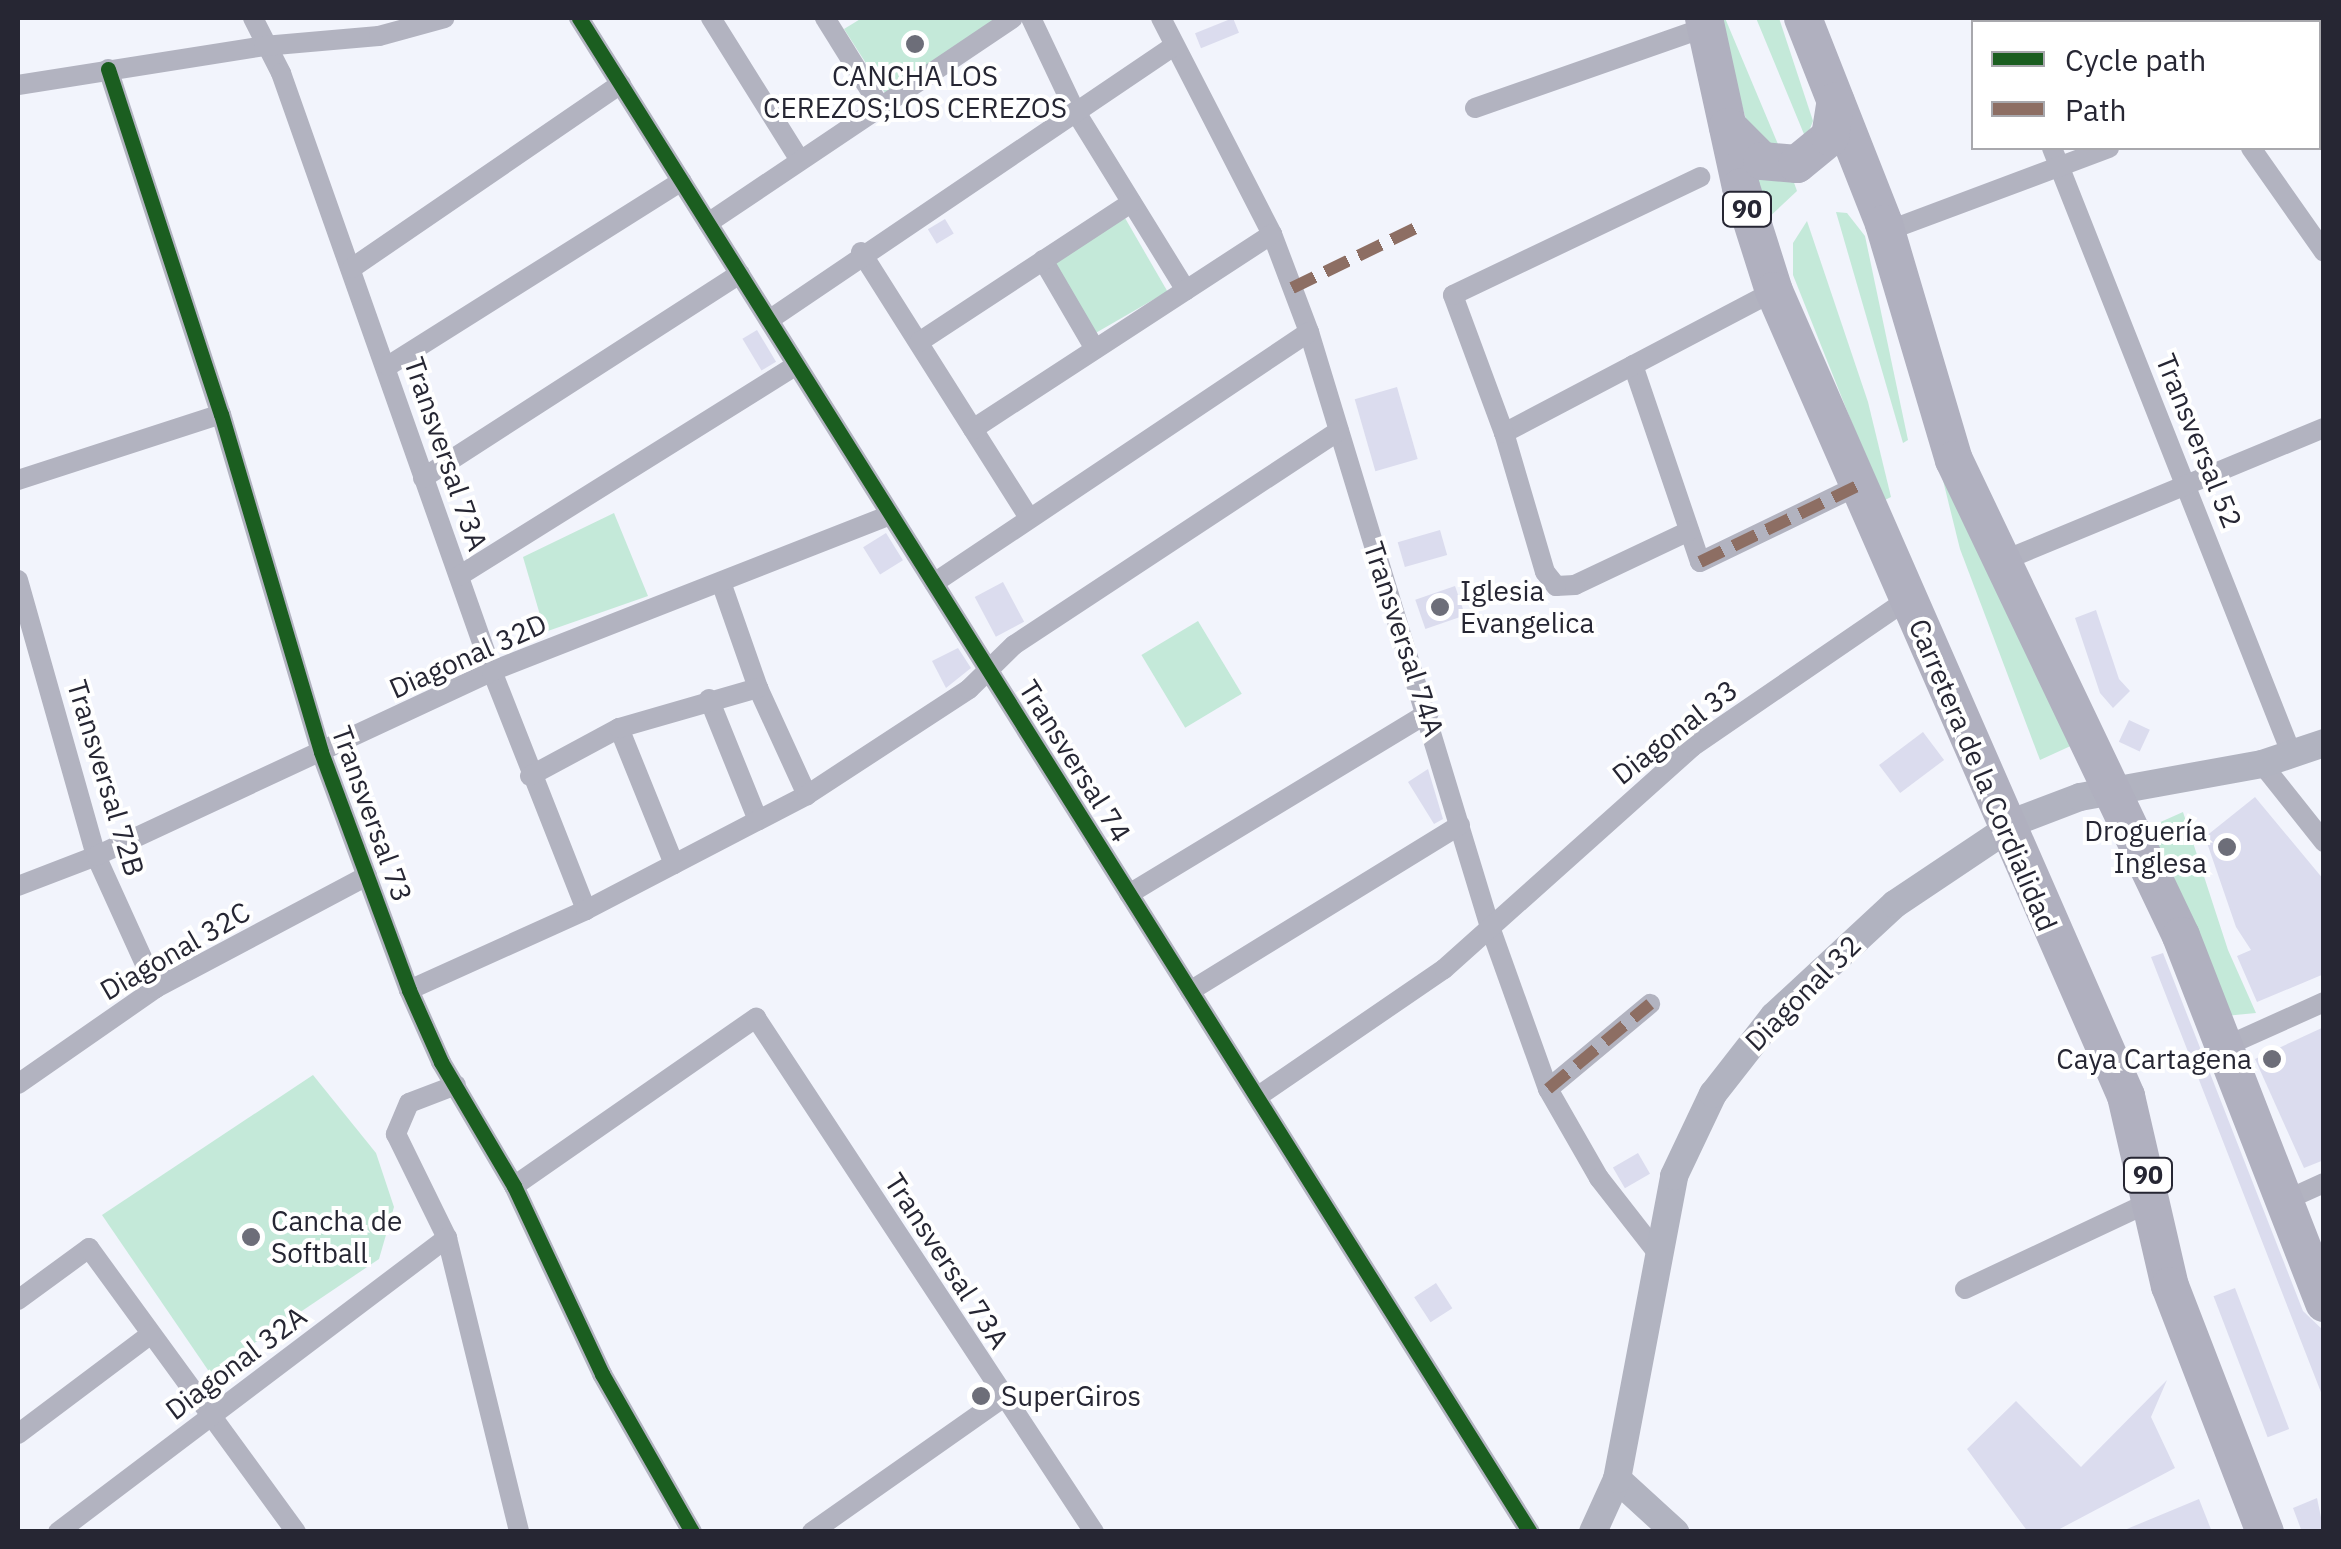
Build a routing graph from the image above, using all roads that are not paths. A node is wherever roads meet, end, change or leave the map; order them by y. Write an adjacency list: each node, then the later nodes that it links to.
1 (253, 18): 11 (street, Transversal 73A)
2 (445, 18): 11 (street)
3 (579, 18): 14 (street, Transversal 74)
4 (711, 18): 24 (street)
5 (1013, 18): 17 (street)
6 (1032, 18): 19 (street)
7 (1161, 18): 12 (street, Transversal 74A)
8 (1803, 18): 16 (highway)
9 (835, 21): 17 (street)
10 (1705, 22): 18 (street); 20 (highway, Carretera de la Cordialidad / 90)
11 (264, 46): 13 (street); 34 (street, Transversal 73A)
12 (1174, 46): 19 (street); 30 (street, Transversal 74A)
13 (108, 69): 15 (street); 45 (street, Transversal 73)
14 (621, 84): 26 (street, Transversal 74); 34 (street)
15 (18, 85)
16 (1836, 101): 20 (highway); 29 (highway)
17 (878, 102): 24 (street)
18 (1476, 108)
19 (1074, 109): 27 (street); 31 (street)
20 (1726, 125): 37 (highway, Carretera de la Cordialidad / 90)
21 (2097, 150): 23 (street)
22 (2251, 150): 32 (street)
23 (2056, 157): 29 (street); 53 (street, Transversal 52)
24 (799, 159): 28 (street)
25 (1700, 177): 49 (street)
26 (682, 181): 28 (street, Transversal 74); 42 (street)
27 (1131, 203): 33 (street); 36 (street)
28 (708, 222): 35 (street, Transversal 74)
29 (1885, 228): 57 (highway); 63 (highway)
30 (1272, 234): 36 (street); 39 (street, Transversal 74A)
31 (861, 252): 38 (street); 40 (street)
32 (2324, 252)
33 (1043, 260): 40 (street); 41 (street)
34 (352, 268): 42 (street, Transversal 73A)
35 (740, 274): 38 (street, Transversal 74); 50 (street)
36 (1186, 290): 41 (street)
37 (1774, 291): 44 (street); 52 (highway, Carretera de la Cordialidad / 90)
38 (769, 320): 43 (street, Transversal 74)
39 (1309, 332): 48 (street, Transversal 74A); 55 (street)
40 (919, 342): 47 (street)
41 (1095, 349): 47 (street)
42 (388, 366): 50 (street, Transversal 73A)
43 (797, 366): 54 (street, Transversal 74); 58 (street)
44 (1633, 366): 49 (street); 56 (street)
45 (221, 414): 51 (street); 71 (street, Transversal 73)
46 (2324, 428): 53 (street)
47 (973, 429): 55 (street)
48 (1339, 431): 64 (street); 68 (street, Transversal 74A)
49 (1504, 433): 56 (street)
50 (423, 478): 58 (street, Transversal 73A)
51 (18, 480)
52 (1861, 484): 56 (street); 62 (highway, Carretera de la Cordialidad / 90)
53 (2187, 484): 57 (street); 72 (street, Transversal 52)
54 (892, 515): 60 (street, Transversal 74); 61 (street, Diagonal 32D)
55 (1028, 516): 60 (street)
56 (1689, 532)
57 (2017, 555): 63 (highway)
58 (459, 576): 65 (street, Transversal 73A)
59 (18, 580): 81 (street, Transversal 72B)
60 (934, 583): 64 (street, Transversal 74)
61 (722, 585): 65 (street, Diagonal 32D); 66 (street)
62 (1908, 599): 79 (highway, Carretera de la Cordialidad / 90); 87 (street, Diagonal 33)
63 (2047, 646): 75 (highway)
64 (988, 670): 76 (street); 85 (street, Transversal 74)
65 (492, 671): 71 (street, Diagonal 32D); 74 (street, Transversal 73A)
66 (758, 688): 67 (street); 76 (street)
67 (709, 699): 69 (street); 77 (street)
68 (1429, 712): 78 (street, Transversal 74A); 85 (street)
69 (620, 728): 74 (street); 82 (street)
70 (2324, 742): 72 (street, Diagonal 32)
71 (321, 752): 81 (street, Diagonal 32D); 83 (street, Transversal 73)
72 (2292, 755): 73 (street, Diagonal 32)
73 (2262, 764): 75 (street, Diagonal 32); 80 (street)
74 (530, 776): 86 (street, Transversal 73A)
75 (2110, 791): 79 (street, Diagonal 32); 93 (highway)
76 (807, 794): 77 (street)
77 (758, 820): 82 (street)
78 (1460, 825): 87 (street, Transversal 74A); 90 (street)
79 (2006, 828): 100 (highway, Carretera de la Cordialidad / 90); 103 (street, Diagonal 32)
80 (2324, 842)
81 (96, 856): 84 (street, Diagonal 32D); 88 (street, Transversal 72B)
82 (674, 864): 86 (street)
83 (367, 876): 88 (street, Diagonal 32C); 89 (street, Transversal 73)
84 (18, 886)
85 (1129, 894): 90 (street, Transversal 74)
86 (586, 910): 89 (street)
87 (1490, 927): 96 (street, Transversal 74A); 97 (street, Diagonal 33)
88 (156, 988): 94 (street, Diagonal 32C)
89 (409, 990): 95 (street, Transversal 73)
90 (1190, 991): 97 (street, Transversal 74)
91 (2324, 1002): 93 (street)
92 (1650, 1004): 96 (street)
93 (2224, 1046): 101 (highway)
94 (18, 1084)
95 (456, 1084): 99 (street, Transversal 73); 102 (street)
96 (1548, 1089): 103 (street, Transversal 74A)
97 (1257, 1097): 118 (street, Transversal 74)
98 (2324, 1183): 101 (street)
99 (514, 1186): 108 (street, Transversal 73A); 115 (street, Transversal 73)
100 (2152, 1200): 104 (street); 121 (highway, Carretera de la Cordialidad / 90)
101 (2284, 1201): 106 (highway)
102 (446, 1238): 109 (street, Diagonal 32A); 114 (street)
103 (1656, 1251): 111 (street, Diagonal 32)
104 (1965, 1288)
105 (18, 1300): 107 (street)
106 (2324, 1303)
107 (152, 1334): 109 (street); 110 (street)
108 (1004, 1397): 116 (street); 117 (street, Transversal 73A)
109 (211, 1416): 112 (street, Diagonal 32A); 113 (street)
110 (18, 1434)
111 (1617, 1479): 119 (street, Diagonal 32); 120 (street)
112 (58, 1532)
113 (296, 1532)
114 (520, 1532)
115 (692, 1532)
116 (812, 1532)
117 (1094, 1532)
118 (1530, 1532)
119 (1593, 1532)
120 (1675, 1532)
121 (2265, 1532)

